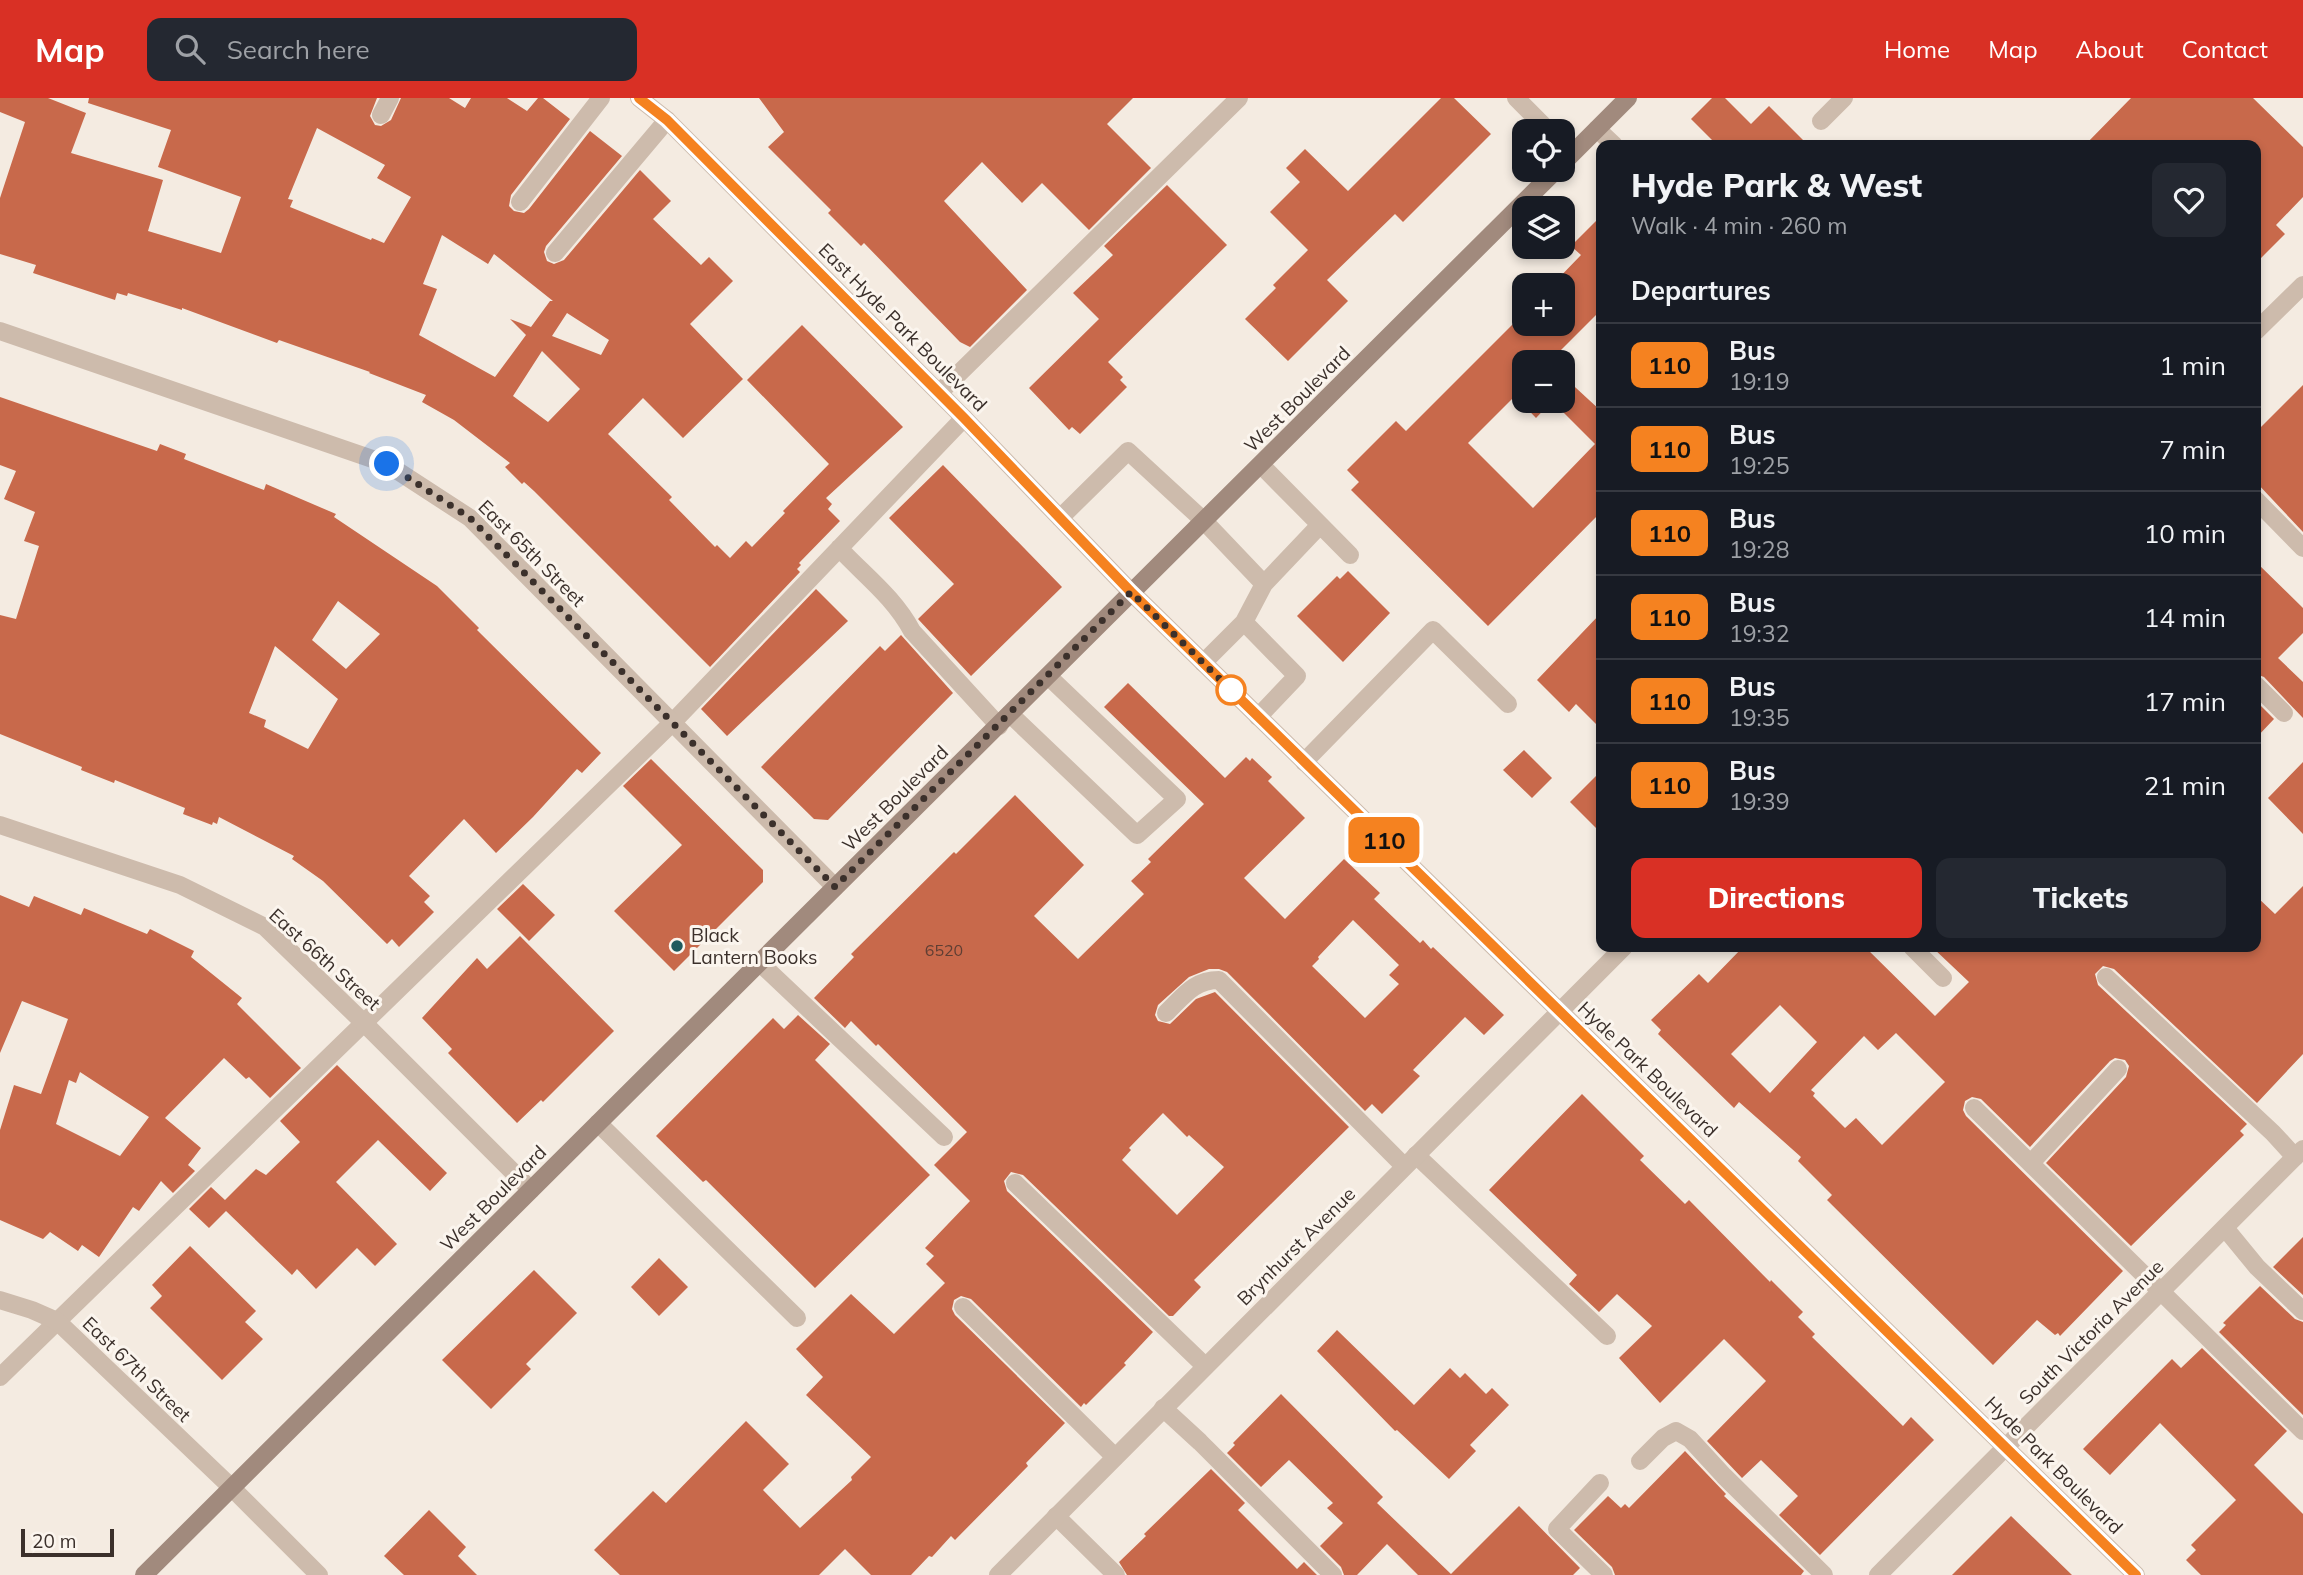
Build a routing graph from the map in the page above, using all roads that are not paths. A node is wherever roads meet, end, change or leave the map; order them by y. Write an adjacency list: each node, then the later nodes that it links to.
1 (390, 98): 9 (street)
2 (601, 98): 17 (street)
3 (639, 98): 11 (street, East Hyde Park Boulevard)
4 (664, 98): 11 (street)
5 (1239, 98): 22 (street)
6 (1516, 98): 10 (street)
7 (1628, 98): 13 (main road)
8 (1844, 98): 12 (street)
9 (381, 115)
10 (1537, 119)
11 (667, 120): 18 (street); 22 (street, East Hyde Park Boulevard)
12 (1821, 121)
13 (1597, 129): 14 (street); 15 (main road)
14 (1609, 140)
15 (1575, 147)
16 (1544, 182): 24 (main road, West Boulevard)
17 (520, 202)
18 (555, 253)
19 (2303, 285): 20 (street)
20 (2261, 326)
21 (0, 331): 42 (street, East 65th Street)
22 (939, 393): 23 (street, East Hyde Park Boulevard)
23 (964, 418): 26 (street, East Hyde Park Boulevard); 29 (street)
24 (1261, 465): 27 (main road, West Boulevard); 28 (street)
25 (2261, 505): 30 (street)
26 (1060, 518): 27 (street); 33 (street, East Hyde Park Boulevard)
27 (1204, 521): 32 (street); 33 (main road, West Boulevard)
28 (1321, 525): 31 (street); 32 (street)
29 (839, 548): 41 (street); 42 (street)
30 (2303, 548)
31 (1350, 555)
32 (1264, 584): 34 (street)
33 (1131, 592): 35 (street, Hyde Park Boulevard); 36 (main road, West Boulevard)
34 (1244, 622): 35 (street); 40 (street)
35 (1203, 663): 40 (street, Hyde Park Boulevard)
36 (1048, 676): 41 (main road, West Boulevard); 41 (street)
37 (2261, 690): 39 (street)
38 (1508, 704): 43 (street)
39 (2284, 713)
40 (1258, 718): 43 (street, Hyde Park Boulevard)
41 (1004, 720): 45 (main road, West Boulevard)
42 (671, 724): 45 (street, East 65th Street); 53 (street)
43 (1304, 762): 51 (street, Hyde Park Boulevard)
44 (0, 825): 53 (street, East 66th Street)
45 (835, 887): 48 (main road, West Boulevard)
46 (1619, 952): 51 (street, Brynhurst Avenue)
47 (1917, 952): 50 (street)
48 (760, 963): 56 (main road, West Boulevard); 57 (street)
49 (2106, 977): 58 (street)
50 (1943, 978)
51 (1559, 1011): 59 (street, Brynhurst Avenue); 75 (street, Hyde Park Boulevard)
52 (1166, 1013): 59 (street)
53 (364, 1023): 62 (street, East 66th Street); 69 (street)
54 (2118, 1069): 60 (street)
55 (1974, 1108): 60 (street)
56 (598, 1123): 62 (main road, West Boulevard); 68 (street)
57 (944, 1137)
58 (2299, 1153): 63 (street, South Victoria Avenue)
59 (1410, 1160): 70 (street); 71 (street, Brynhurst Avenue)
60 (2031, 1163): 64 (street)
61 (1015, 1183): 71 (street)
62 (531, 1190): 79 (main road, West Boulevard)
63 (2225, 1227): 64 (street, South Victoria Avenue); 67 (street)
64 (2161, 1291): 74 (street); 75 (street, South Victoria Avenue)
65 (0, 1300): 69 (street, East 67th Street)
66 (963, 1307): 76 (street)
67 (2303, 1311)
68 (797, 1318)
69 (57, 1321): 72 (street); 79 (street, East 67th Street)
70 (1607, 1336)
71 (1205, 1366): 73 (street, Brynhurst Avenue)
72 (0, 1377)
73 (1163, 1409): 76 (street, Brynhurst Avenue); 85 (street)
74 (2303, 1431)
75 (2006, 1447): 88 (street, South Victoria Avenue); 89 (street, Hyde Park Boulevard)
76 (1115, 1457): 80 (street, Brynhurst Avenue)
77 (1640, 1461): 87 (street)
78 (1600, 1483): 86 (street)
79 (232, 1488): 81 (main road, West Boulevard); 82 (street, East 67th Street)
80 (1056, 1516): 83 (street, Brynhurst Avenue); 84 (street)
81 (144, 1575)
82 (319, 1575)
83 (998, 1575)
84 (1116, 1575)
85 (1333, 1575)
86 (1604, 1575)
87 (1824, 1575)
88 (1878, 1575)
89 (2136, 1575)

